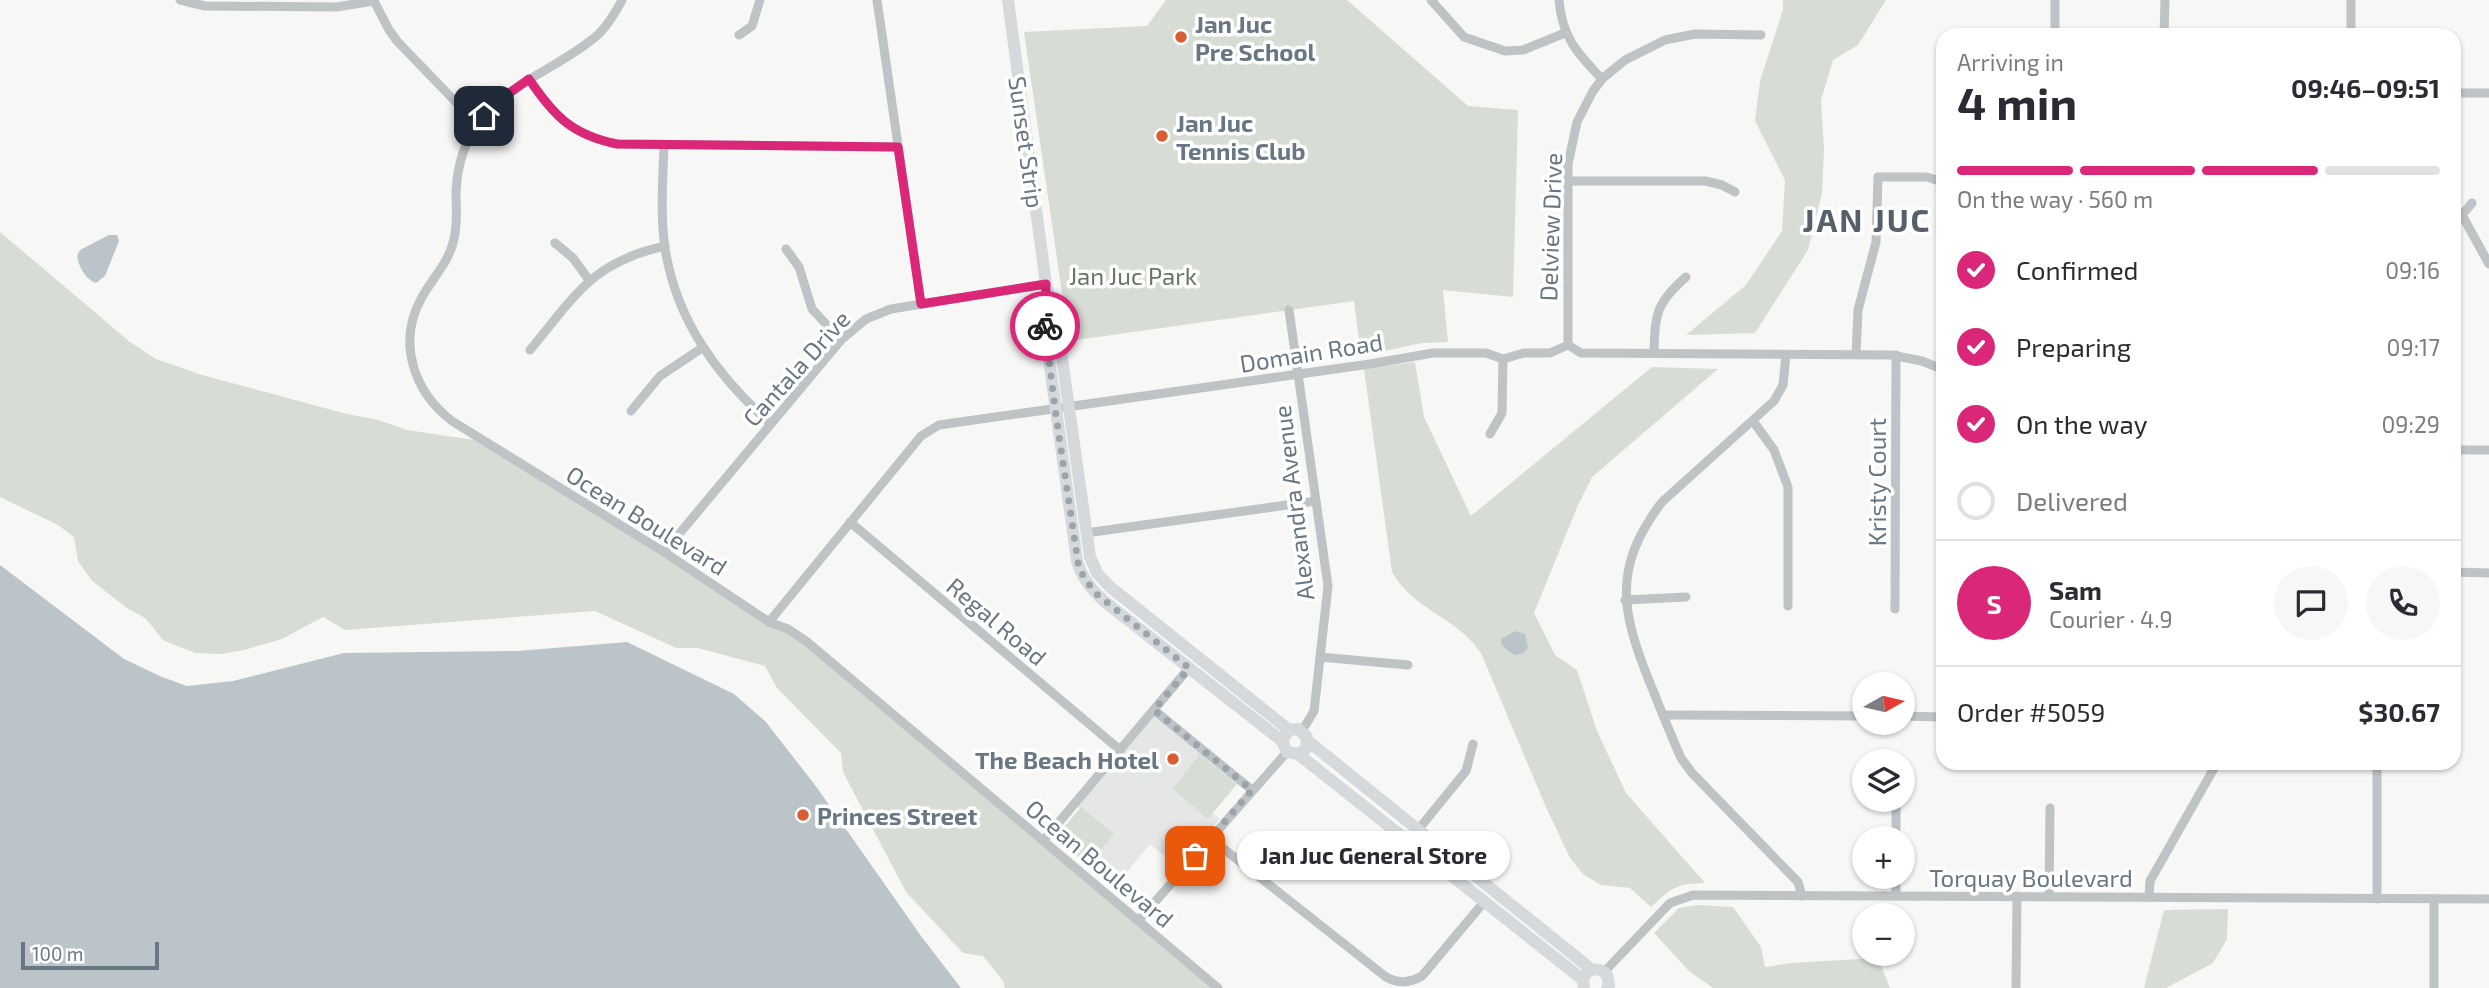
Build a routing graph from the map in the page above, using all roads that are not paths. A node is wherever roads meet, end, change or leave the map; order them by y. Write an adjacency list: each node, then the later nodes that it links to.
1 (180, 0): 2 (street)
2 (374, 0): 22 (street)
3 (622, 0): 18 (street, Ocean Boulevard)
4 (760, 0): 16 (street)
5 (877, 0): 24 (street)
6 (1008, 0): 37 (street, Sunset Strip)
7 (1431, 0): 15 (street)
8 (1559, 0): 15 (street)
9 (2055, 0): 12 (street)
10 (2165, 0): 13 (street)
11 (2351, 0): 14 (street)
12 (2055, 28)
13 (2164, 28)
14 (2351, 28)
15 (1565, 33): 19 (street)
16 (738, 35)
17 (1761, 35): 19 (street, Delview Drive)
18 (529, 79): 22 (street, Ocean Boulevard); 23 (street)
19 (1602, 79): 26 (street, Delview Drive)
20 (2461, 93): 21 (street)
21 (2489, 93)
22 (477, 124): 62 (street, Ocean Boulevard)
23 (664, 145): 24 (street); 32 (street)
24 (898, 147): 38 (street)
25 (1936, 180): 45 (street)
26 (1568, 181): 27 (street); 41 (street, Delview Drive)
27 (1735, 192)
28 (2472, 203): 29 (street)
29 (2461, 212)
30 (2461, 219): 34 (street)
31 (555, 243): 36 (street)
32 (665, 246): 36 (street); 42 (street)
33 (786, 249): 40 (street)
34 (2489, 264)
35 (1686, 277): 44 (street)
36 (589, 280): 43 (street)
37 (1046, 284): 38 (street, Cantala Drive); 51 (street, Sunset Strip); 52 (street, Sunset Strip)
38 (921, 304): 40 (street, Cantala Drive)
39 (1289, 310): 50 (street, Alexandra Avenue)
40 (841, 340): 55 (street, Cantala Drive)
41 (1568, 345): 44 (street, Domain Road); 48 (street, Domain Road)
42 (702, 348): 53 (street); 55 (street)
43 (530, 350)
44 (1654, 353): 46 (street, Domain Road)
45 (1856, 354): 46 (street, Domain Road); 47 (street, Domain Road)
46 (1786, 355): 54 (street)
47 (1896, 355): 49 (street, Domain Road); 68 (street, Kristy Court)
48 (1503, 359): 50 (street, Domain Road); 56 (street)
49 (1936, 367)
50 (1297, 374): 51 (street, Domain Road); 59 (street, Alexandra Avenue)
51 (1070, 407): 52 (street, Domain Road); 61 (street, Sunset Strip)
52 (1055, 409): 60 (street, Domain Road); 72 (street, Sunset Strip)
53 (631, 411)
54 (1753, 421): 66 (street); 67 (street)
55 (771, 424): 62 (street, Cantala Drive)
56 (1490, 434)
57 (2461, 450): 58 (street)
58 (2489, 450)
59 (1316, 501): 61 (street); 70 (street, Alexandra Avenue)
60 (849, 522): 69 (street, Domain Road); 81 (street, Regal Road)
61 (1086, 533): 78 (street, Sunset Strip)
62 (664, 552): 69 (street, Ocean Boulevard)
63 (2461, 572): 64 (street)
64 (2489, 573)
65 (1686, 597): 66 (street)
66 (1625, 600): 74 (street)
67 (1788, 606)
68 (1895, 610)
69 (769, 622): 88 (street, Ocean Boulevard)
70 (1320, 657): 71 (street); 78 (street, Alexandra Avenue)
71 (1408, 665)
72 (1189, 668): 73 (street); 80 (street, Sunset Strip)
73 (1154, 710): 81 (street); 84 (street)
74 (1663, 715): 75 (street); 91 (street)
75 (1852, 716)
76 (1915, 716): 77 (street)
77 (1936, 717)
78 (1300, 734): 80 (street); 80 (street); 86 (street, Sunset Strip)
79 (1473, 744): 86 (street)
80 (1289, 749): 84 (street); 89 (street, Sunset Strip)
81 (1120, 750): 88 (street)
82 (2213, 770): 95 (street)
83 (2377, 770): 96 (street)
84 (1252, 790): 87 (street)
85 (2050, 808): 94 (street)
86 (1418, 830): 89 (street); 101 (street, Sunset Strip)
87 (1210, 838): 99 (street); 100 (street)
88 (1043, 841): 100 (street, Ocean Boulevard)
89 (1409, 841): 99 (street, Sunset Strip)
90 (1896, 889): 92 (street)
91 (1802, 896): 92 (street, Torquay Boulevard); 101 (street, Torquay Boulevard)
92 (1896, 896): 93 (street, Torquay Boulevard)
93 (2017, 896): 94 (street, Torquay Boulevard); 104 (street)
94 (2049, 897): 95 (street, Torquay Boulevard)
95 (2149, 897): 96 (street, Torquay Boulevard)
96 (2377, 898): 97 (street, Torquay Boulevard)
97 (2434, 899): 98 (street, Torquay Boulevard); 105 (street)
98 (2489, 899)
99 (1484, 902): 101 (street, Sunset Strip)
100 (1139, 920): 103 (street, Ocean Boulevard)
101 (1590, 977): 102 (street)
102 (1610, 987)
103 (1218, 988)
104 (2016, 988)
105 (2434, 988)

